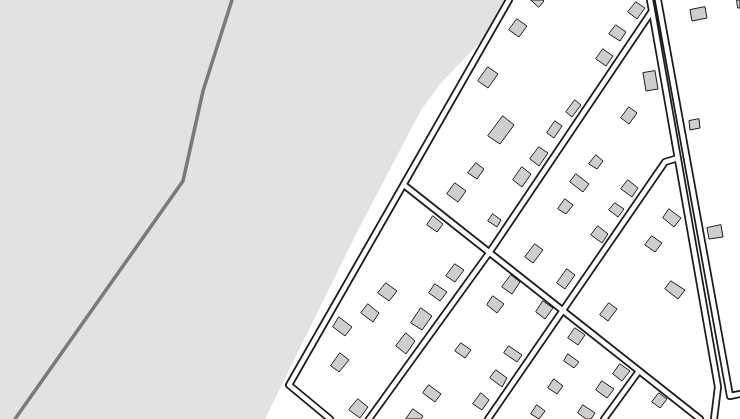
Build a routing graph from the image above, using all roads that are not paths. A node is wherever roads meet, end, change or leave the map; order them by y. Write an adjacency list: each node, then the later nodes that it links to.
1 (509, 0): 6 (lane)
2 (650, 0): 4 (lane)
3 (658, 0): 10 (lane)
4 (652, 11): 5 (lane); 7 (lane)
5 (678, 158): 8 (lane); 16 (lane)
6 (404, 185): 7 (lane); 11 (lane)
7 (489, 253): 8 (lane); 12 (lane)
8 (563, 312): 9 (lane); 13 (lane)
9 (639, 371): 14 (lane); 15 (lane)
10 (740, 394)
11 (330, 419)
12 (369, 419)
13 (488, 419)
14 (604, 419)
15 (700, 419)
16 (714, 419)

